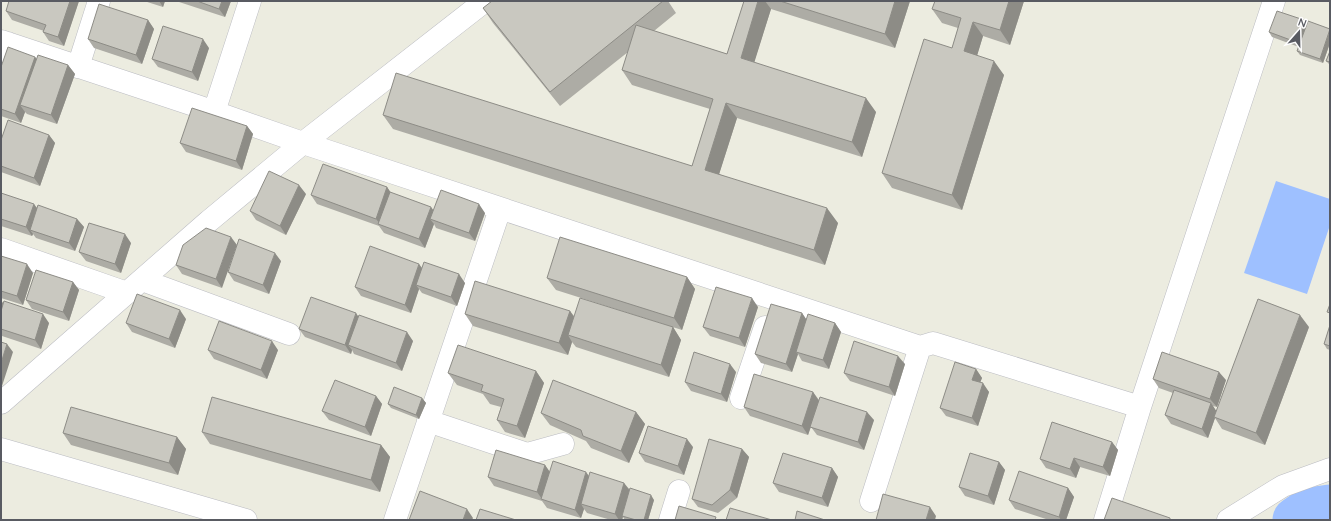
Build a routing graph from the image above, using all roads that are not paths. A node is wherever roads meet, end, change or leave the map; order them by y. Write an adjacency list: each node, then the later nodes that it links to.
1 (99, 1): 6 (street)
2 (250, 1): 7 (street)
3 (485, 1): 8 (street)
4 (1274, 1): 17 (street)
5 (3, 49): 6 (street)
6 (78, 67): 7 (street)
7 (214, 112): 8 (street)
8 (303, 143): 9 (street); 11 (street)
9 (500, 209): 12 (street); 18 (street)
10 (1, 249): 11 (street)
11 (134, 286): 13 (street); 16 (street)
12 (774, 299): 14 (street); 15 (street)
13 (289, 334)
14 (920, 347): 17 (street); 23 (street)
15 (742, 398)
16 (1, 403)
17 (1140, 407): 27 (street)
18 (428, 421): 19 (street); 25 (street)
19 (563, 444)
20 (1, 450): 24 (street)
21 (1330, 470): 28 (street)
22 (679, 491): 26 (street)
23 (871, 501)
24 (246, 520)
25 (395, 520)
26 (670, 520)
27 (1105, 520)
28 (1228, 520)

